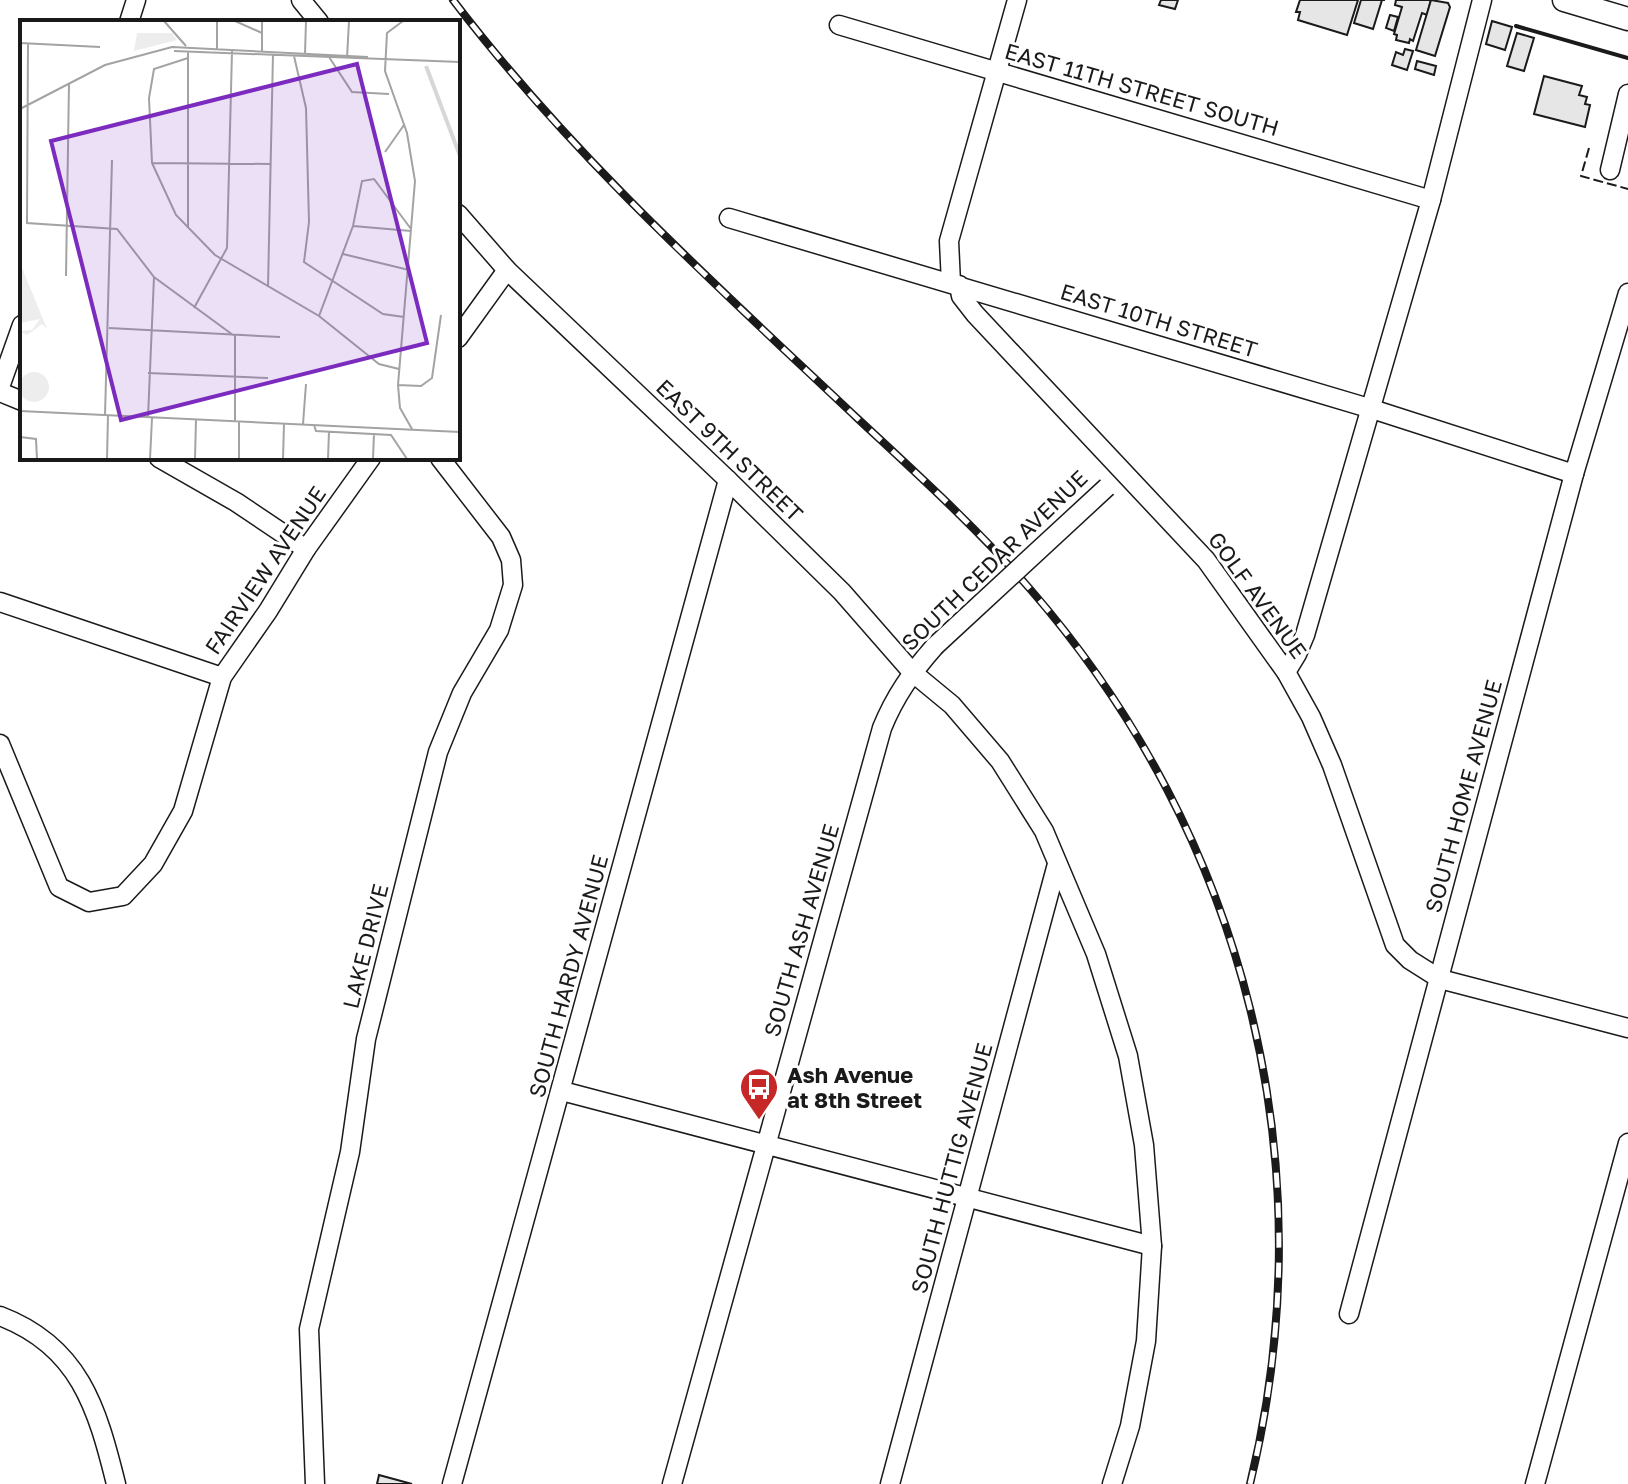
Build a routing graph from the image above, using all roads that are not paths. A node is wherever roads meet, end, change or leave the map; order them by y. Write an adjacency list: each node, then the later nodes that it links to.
1 (136, 0): 7 (street)
2 (301, 0): 8 (street)
3 (1017, 0): 10 (street)
4 (1482, 0): 14 (street)
5 (1564, 0): 6 (main road)
6 (1628, 19)
7 (130, 20)
8 (317, 20)
9 (839, 25): 10 (street, EAST 11TH STREET SOUTH)
10 (997, 71): 14 (street, EAST 11TH STREET SOUTH); 18 (street)
11 (1628, 94): 12 (street)
12 (1624, 130): 13 (street)
13 (1610, 170)
14 (1431, 200): 24 (street)
15 (460, 216): 17 (street)
16 (729, 218): 18 (street, EAST 10TH STREET)
17 (507, 270): 21 (street); 30 (street, EAST 9TH STREET)
18 (955, 284): 24 (street, EAST 10TH STREET); 28 (street, GOLF AVENUE)
19 (1628, 293): 29 (street, SOUTH HOME AVENUE)
20 (20, 331): 22 (street)
21 (460, 335)
22 (0, 389): 23 (street)
23 (20, 400)
24 (1372, 409): 29 (street, EAST 10TH STREET); 34 (street)
25 (162, 460): 31 (street)
26 (370, 460): 31 (street, FAIRVIEW AVENUE)
27 (442, 460): 48 (street, LAKE DRIVE)
28 (1123, 470): 33 (street, SOUTH CEDAR AVENUE, bridge); 34 (street, GOLF AVENUE)
29 (1574, 474): 38 (street, SOUTH HOME AVENUE)
30 (728, 480): 33 (street, EAST 9TH STREET); 40 (street, SOUTH HARDY AVENUE)
31 (306, 549): 35 (street, FAIRVIEW AVENUE)
32 (0, 602): 35 (street)
33 (912, 672): 37 (street, SOUTH CEDAR AVENUE); 42 (street, SOUTH ASH AVENUE)
34 (1286, 672): 38 (street, GOLF AVENUE)
35 (222, 677): 36 (street, FAIRVIEW AVENUE)
36 (0, 744)
37 (1057, 864): 43 (street, SOUTH HUTTIG AVENUE); 44 (street, SOUTH CEDAR AVENUE)
38 (1440, 979): 39 (street, GOLF AVENUE); 45 (street, SOUTH HOME AVENUE)
39 (1628, 1028)
40 (562, 1091): 42 (street); 49 (street, SOUTH HARDY AVENUE)
41 (1628, 1143): 53 (street)
42 (765, 1145): 43 (street); 50 (street, SOUTH ASH AVENUE)
43 (968, 1198): 44 (street); 51 (street, SOUTH HUTTIG AVENUE)
44 (1152, 1246): 52 (street, SOUTH CEDAR AVENUE)
45 (1349, 1314)
46 (0, 1316): 47 (street)
47 (116, 1484)
48 (315, 1484)
49 (452, 1484)
50 (672, 1484)
51 (890, 1484)
52 (1112, 1484)
53 (1535, 1484)

